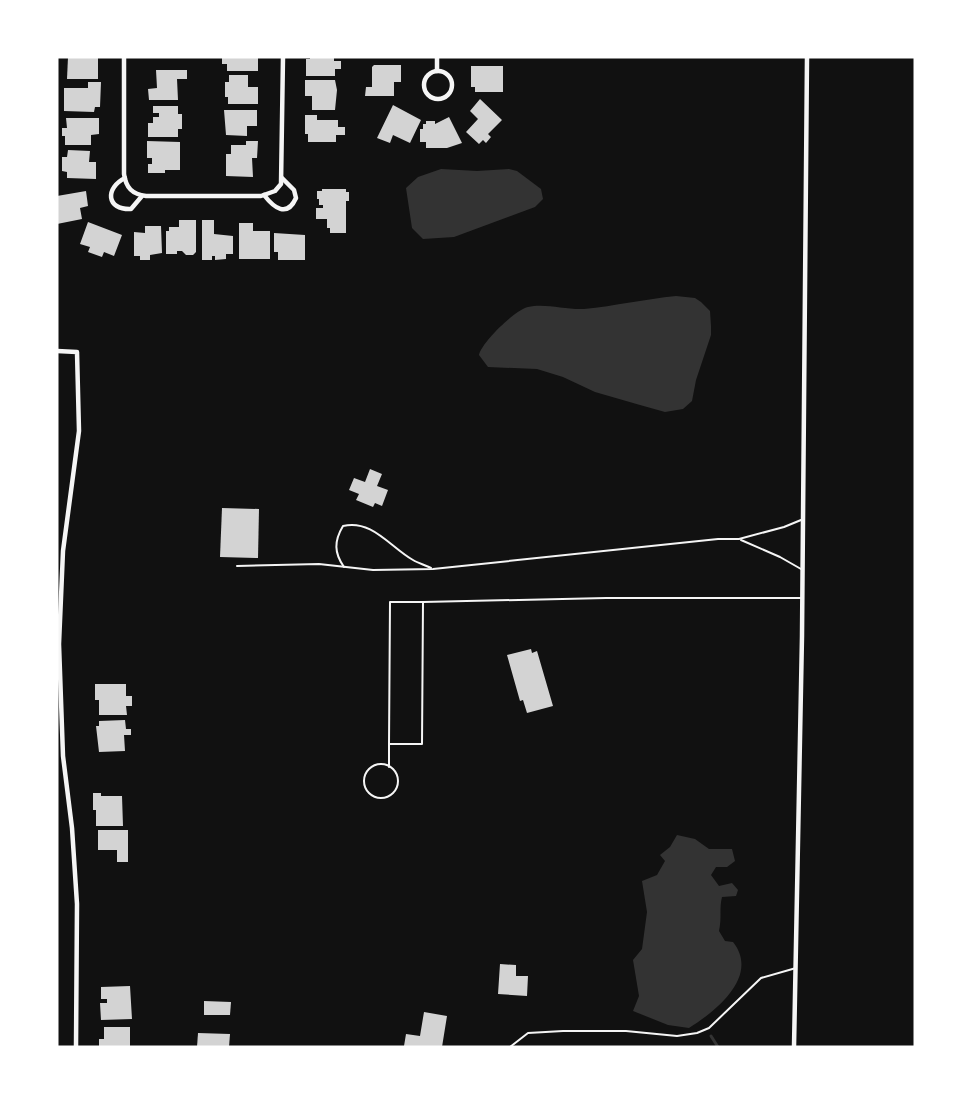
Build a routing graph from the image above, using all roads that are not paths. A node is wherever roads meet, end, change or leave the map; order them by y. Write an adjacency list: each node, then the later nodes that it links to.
1 (124, 57): 6 (street)
2 (283, 57): 7 (street)
3 (437, 57): 5 (street)
4 (807, 57): 11 (street)
5 (437, 71): 5 (street)
6 (125, 178): 8 (street); 8 (street)
7 (282, 178): 9 (street); 9 (street)
8 (142, 195): 9 (street)
9 (264, 195)
10 (57, 351): 22 (street)
11 (804, 519): 12 (lane); 16 (street)
12 (739, 539): 15 (lane); 16 (lane)
13 (237, 566): 14 (lane)
14 (344, 567): 15 (lane); 15 (lane)
15 (433, 569)
16 (803, 571): 17 (street)
17 (803, 598): 18 (lane); 21 (street)
18 (423, 602): 19 (lane); 19 (lane)
19 (389, 744): 20 (lane)
20 (389, 766): 20 (lane)
21 (796, 968): 23 (lane); 24 (street)
22 (76, 1047)
23 (510, 1047)
24 (794, 1047)

